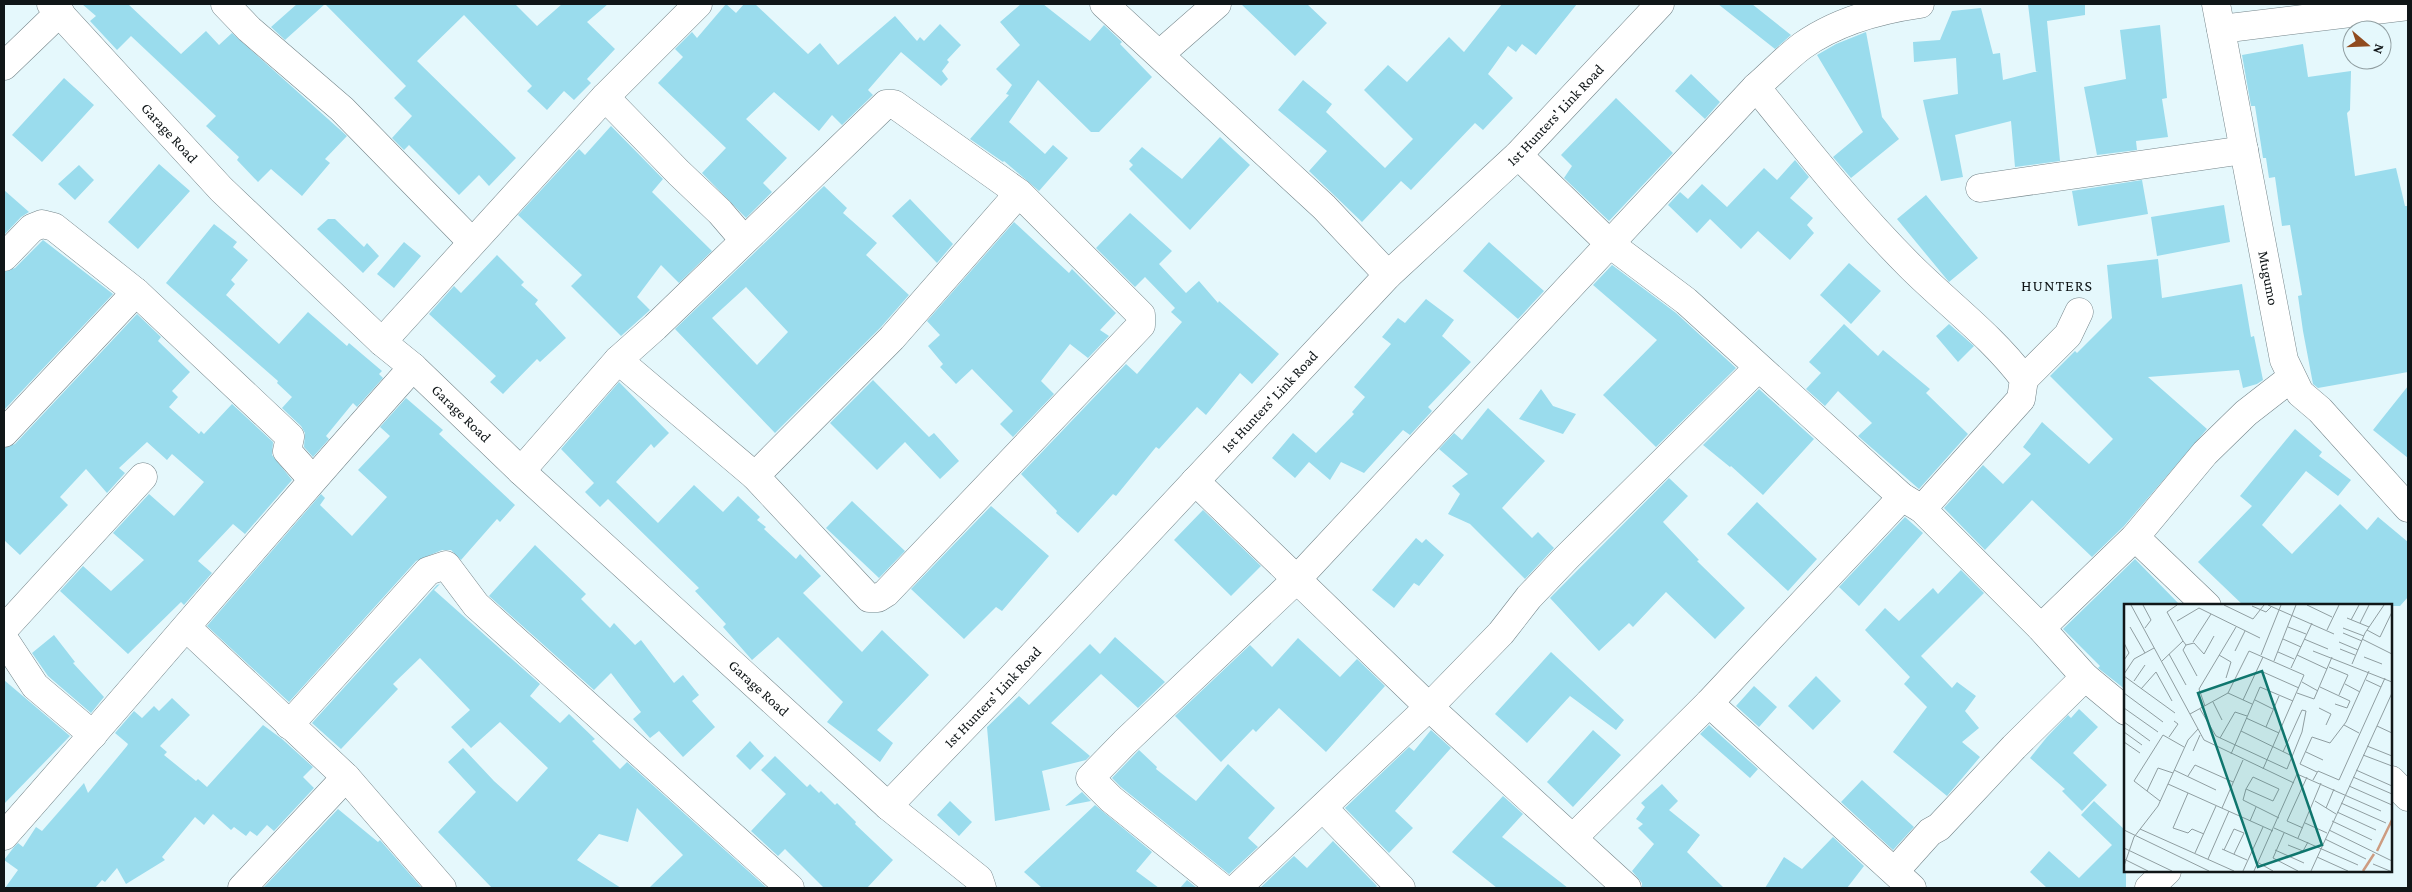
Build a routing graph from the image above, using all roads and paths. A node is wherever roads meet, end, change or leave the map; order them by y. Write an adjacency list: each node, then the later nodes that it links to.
1 (225, 4): 19 (street)
2 (698, 4): 13 (street)
3 (1104, 4): 10 (street)
4 (1217, 4): 10 (street)
5 (1660, 4): 15 (street, 1st Hunters' Link Road)
6 (1920, 4): 12 (street)
7 (2408, 6): 9 (street)
8 (55, 8): 11 (street); 25 (street, Garage Road)
9 (2218, 16): 14 (street, Mugumo)
10 (1160, 54): 22 (street)
11 (4, 66)
12 (1756, 87): 20 (street); 29 (street)
13 (605, 97): 18 (street); 19 (street)
14 (2244, 150): 16 (street); 30 (street, Mugumo)
15 (1518, 155): 20 (street); 22 (street, 1st Hunters' Link Road)
16 (1980, 188)
17 (1020, 193): 18 (street); 33 (street); 33 (street)
18 (744, 240): 26 (street)
19 (472, 242): 25 (street)
20 (1610, 244): 28 (street); 40 (street)
21 (4, 257): 23 (street)
22 (1388, 275): 36 (street, 1st Hunters' Link Road)
23 (136, 292): 31 (street); 35 (street)
24 (2079, 312): 29 (street)
25 (382, 342): 27 (street, Garage Road)
26 (618, 360): 32 (street); 33 (street)
27 (413, 367): 32 (street, Garage Road); 35 (street)
28 (1758, 368): 37 (street); 48 (street)
29 (2024, 378): 37 (street)
30 (2291, 378): 38 (street, Mugumo); 39 (street)
31 (4, 433)
32 (521, 471): 55 (street, Garage Road)
33 (755, 476)
34 (143, 477): 44 (street)
35 (312, 479): 42 (street)
36 (1195, 481): 40 (street); 55 (street, 1st Hunters' Link Road)
37 (1912, 503): 43 (street); 47 (street)
38 (2408, 508)
39 (2135, 537): 41 (street); 43 (street)
40 (1297, 579): 48 (street); 65 (street)
41 (2205, 604)
42 (187, 628): 50 (street); 51 (street)
43 (2041, 628): 46 (street)
44 (4, 629)
45 (4, 639): 51 (street)
46 (2085, 677): 49 (street); 60 (street)
47 (1709, 703): 58 (street); 60 (street)
48 (1429, 706): 56 (street); 58 (street)
49 (2124, 709)
50 (289, 725): 52 (street); 63 (street)
51 (93, 736): 57 (street)
52 (346, 777): 61 (street); 62 (street)
53 (2392, 781): 54 (street)
54 (2408, 797)
55 (888, 806): 64 (street, Garage Road)
56 (1322, 808): 66 (street); 67 (street)
57 (4, 836)
58 (1573, 838): 68 (street)
59 (2166, 872): 69 (street)
60 (1904, 880)
61 (242, 888)
62 (442, 888)
63 (790, 888)
64 (982, 888)
65 (1222, 888)
66 (1237, 888)
67 (1401, 888)
68 (1627, 888)
69 (2149, 888)

